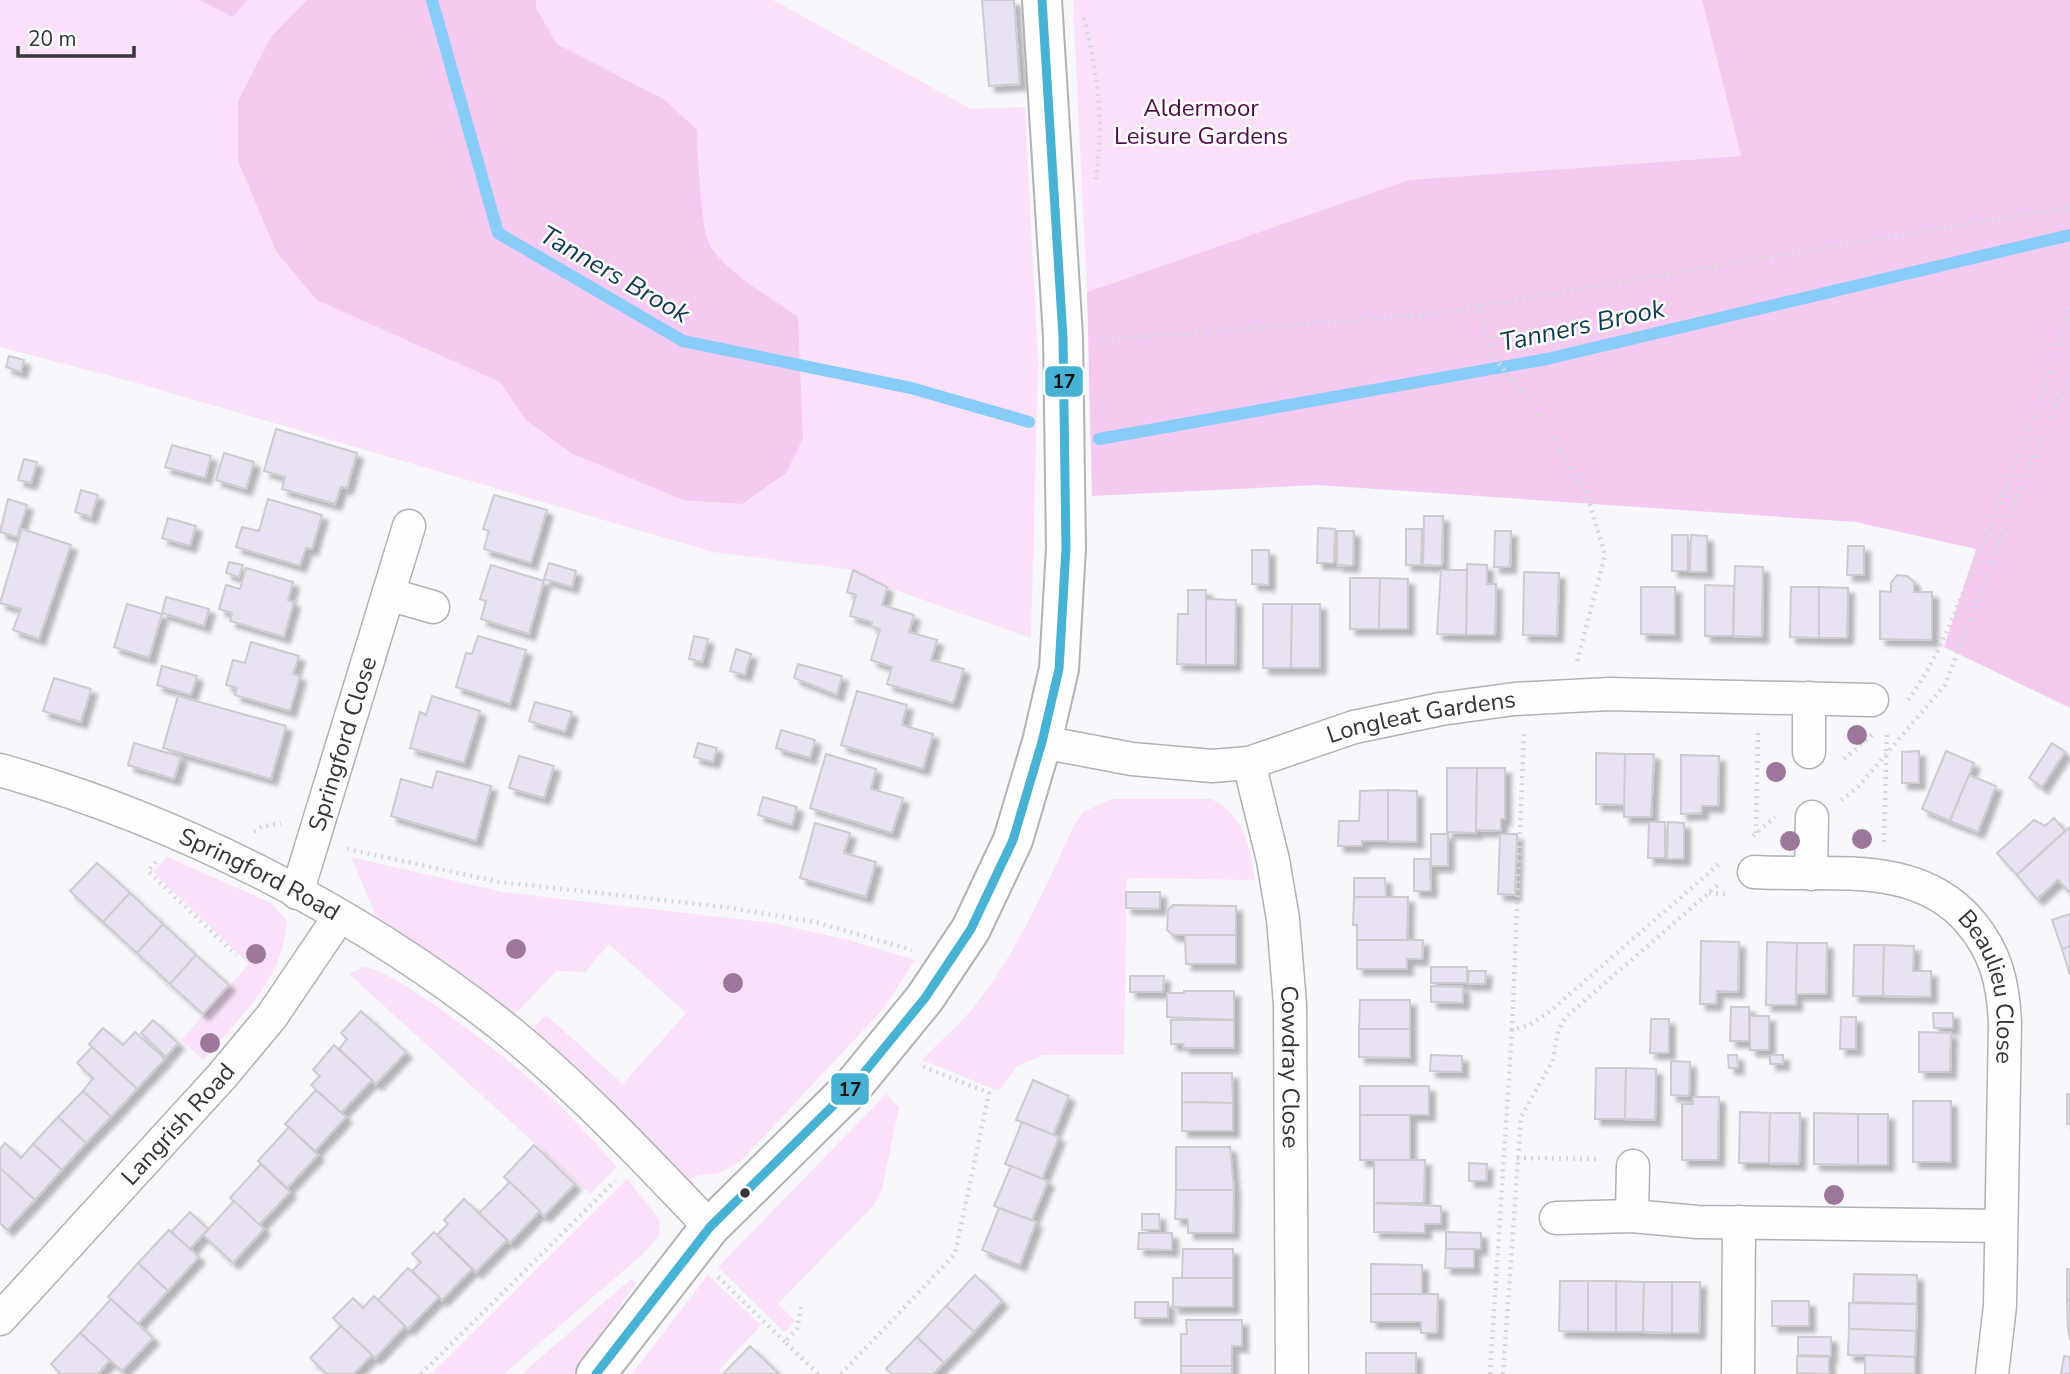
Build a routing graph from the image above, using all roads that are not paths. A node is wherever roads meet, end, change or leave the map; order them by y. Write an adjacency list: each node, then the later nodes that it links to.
1 (1042, 0): 7 (street)
2 (409, 526): 3 (street, Springford Close)
3 (388, 594): 4 (street); 14 (street, Springford Close)
4 (433, 607)
5 (1809, 698): 6 (street, Longleat Gardens); 8 (street); 9 (street, Longleat Gardens)
6 (1872, 700)
7 (1042, 742): 9 (street, Longleat Gardens); 21 (street)
8 (1809, 752)
9 (1250, 763): 24 (street, Cowdray Close)
10 (0, 770): 14 (street, Springford Road)
11 (1812, 817): 13 (street)
12 (1754, 872): 13 (street, Beaulieu Close)
13 (1811, 874): 20 (street, Beaulieu Close)
14 (297, 893): 15 (street, Springford Road)
15 (339, 917): 21 (street, Springford Road); 22 (street, Langrish Road)
16 (1633, 1166): 17 (street)
17 (1632, 1216): 18 (street); 19 (street)
18 (1556, 1218)
19 (1739, 1222): 20 (street); 25 (street)
20 (2001, 1226): 26 (street, Beaulieu Close)
21 (710, 1227): 23 (street)
22 (0, 1319)
23 (596, 1374)
24 (1292, 1374)
25 (1738, 1374)
26 (1992, 1374)

